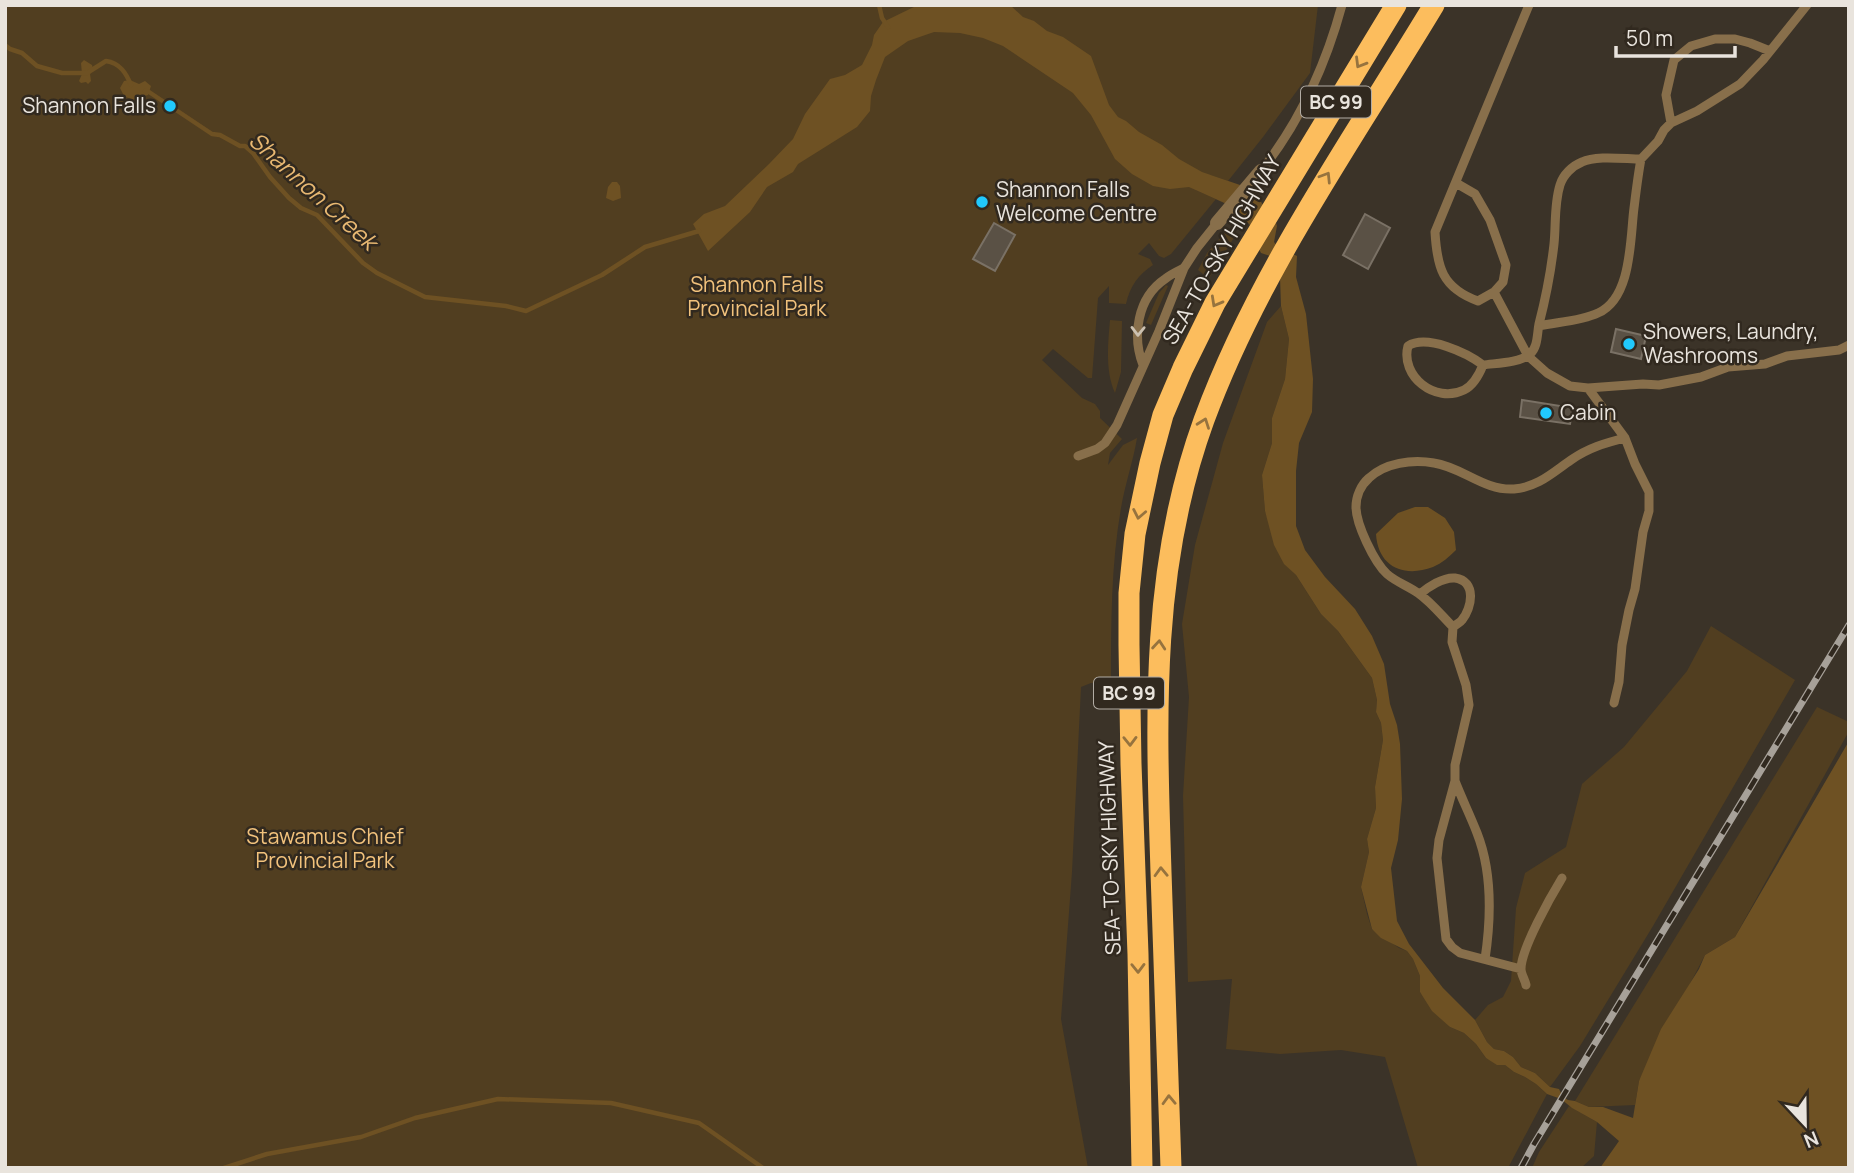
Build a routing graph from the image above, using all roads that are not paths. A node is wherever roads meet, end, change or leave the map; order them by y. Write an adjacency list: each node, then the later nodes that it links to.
1 (1342, 5): 11 (lane)
2 (1396, 5): 32 (highway, SEA-TO-SKY HIGHWAY / BC 99, one-way to 32)
3 (1434, 5): 8 (highway, BC 99)
4 (1446, 5): 8 (highway)
5 (1529, 5): 12 (lane)
6 (1807, 5): 7 (lane)
7 (1770, 51): 9 (lane); 9 (lane)
8 (1404, 55): 33 (highway, BC 99, one-way to 8)
9 (1671, 123): 10 (lane)
10 (1641, 159): 16 (lane); 16 (lane)
11 (1261, 171): 13 (street)
12 (1456, 183): 15 (lane); 15 (lane)
13 (1217, 223): 14 (lane)
14 (1184, 268): 19 (lane); 19 (lane, one-way to 19)
15 (1494, 292): 18 (lane)
16 (1539, 326): 18 (lane)
17 (1849, 345): 21 (lane)
18 (1528, 356): 20 (lane); 21 (lane)
19 (1143, 365): 23 (lane)
20 (1483, 365): 20 (lane)
21 (1588, 388): 22 (lane)
22 (1625, 439): 24 (lane); 26 (lane)
23 (1078, 456)
24 (1420, 594): 25 (lane); 25 (lane)
25 (1453, 627): 27 (lane)
26 (1614, 703)
27 (1455, 781): 29 (lane); 29 (lane)
28 (1562, 878): 30 (lane)
29 (1485, 959): 30 (lane)
30 (1521, 970): 31 (lane)
31 (1526, 985)
32 (1142, 1168)
33 (1171, 1168)

